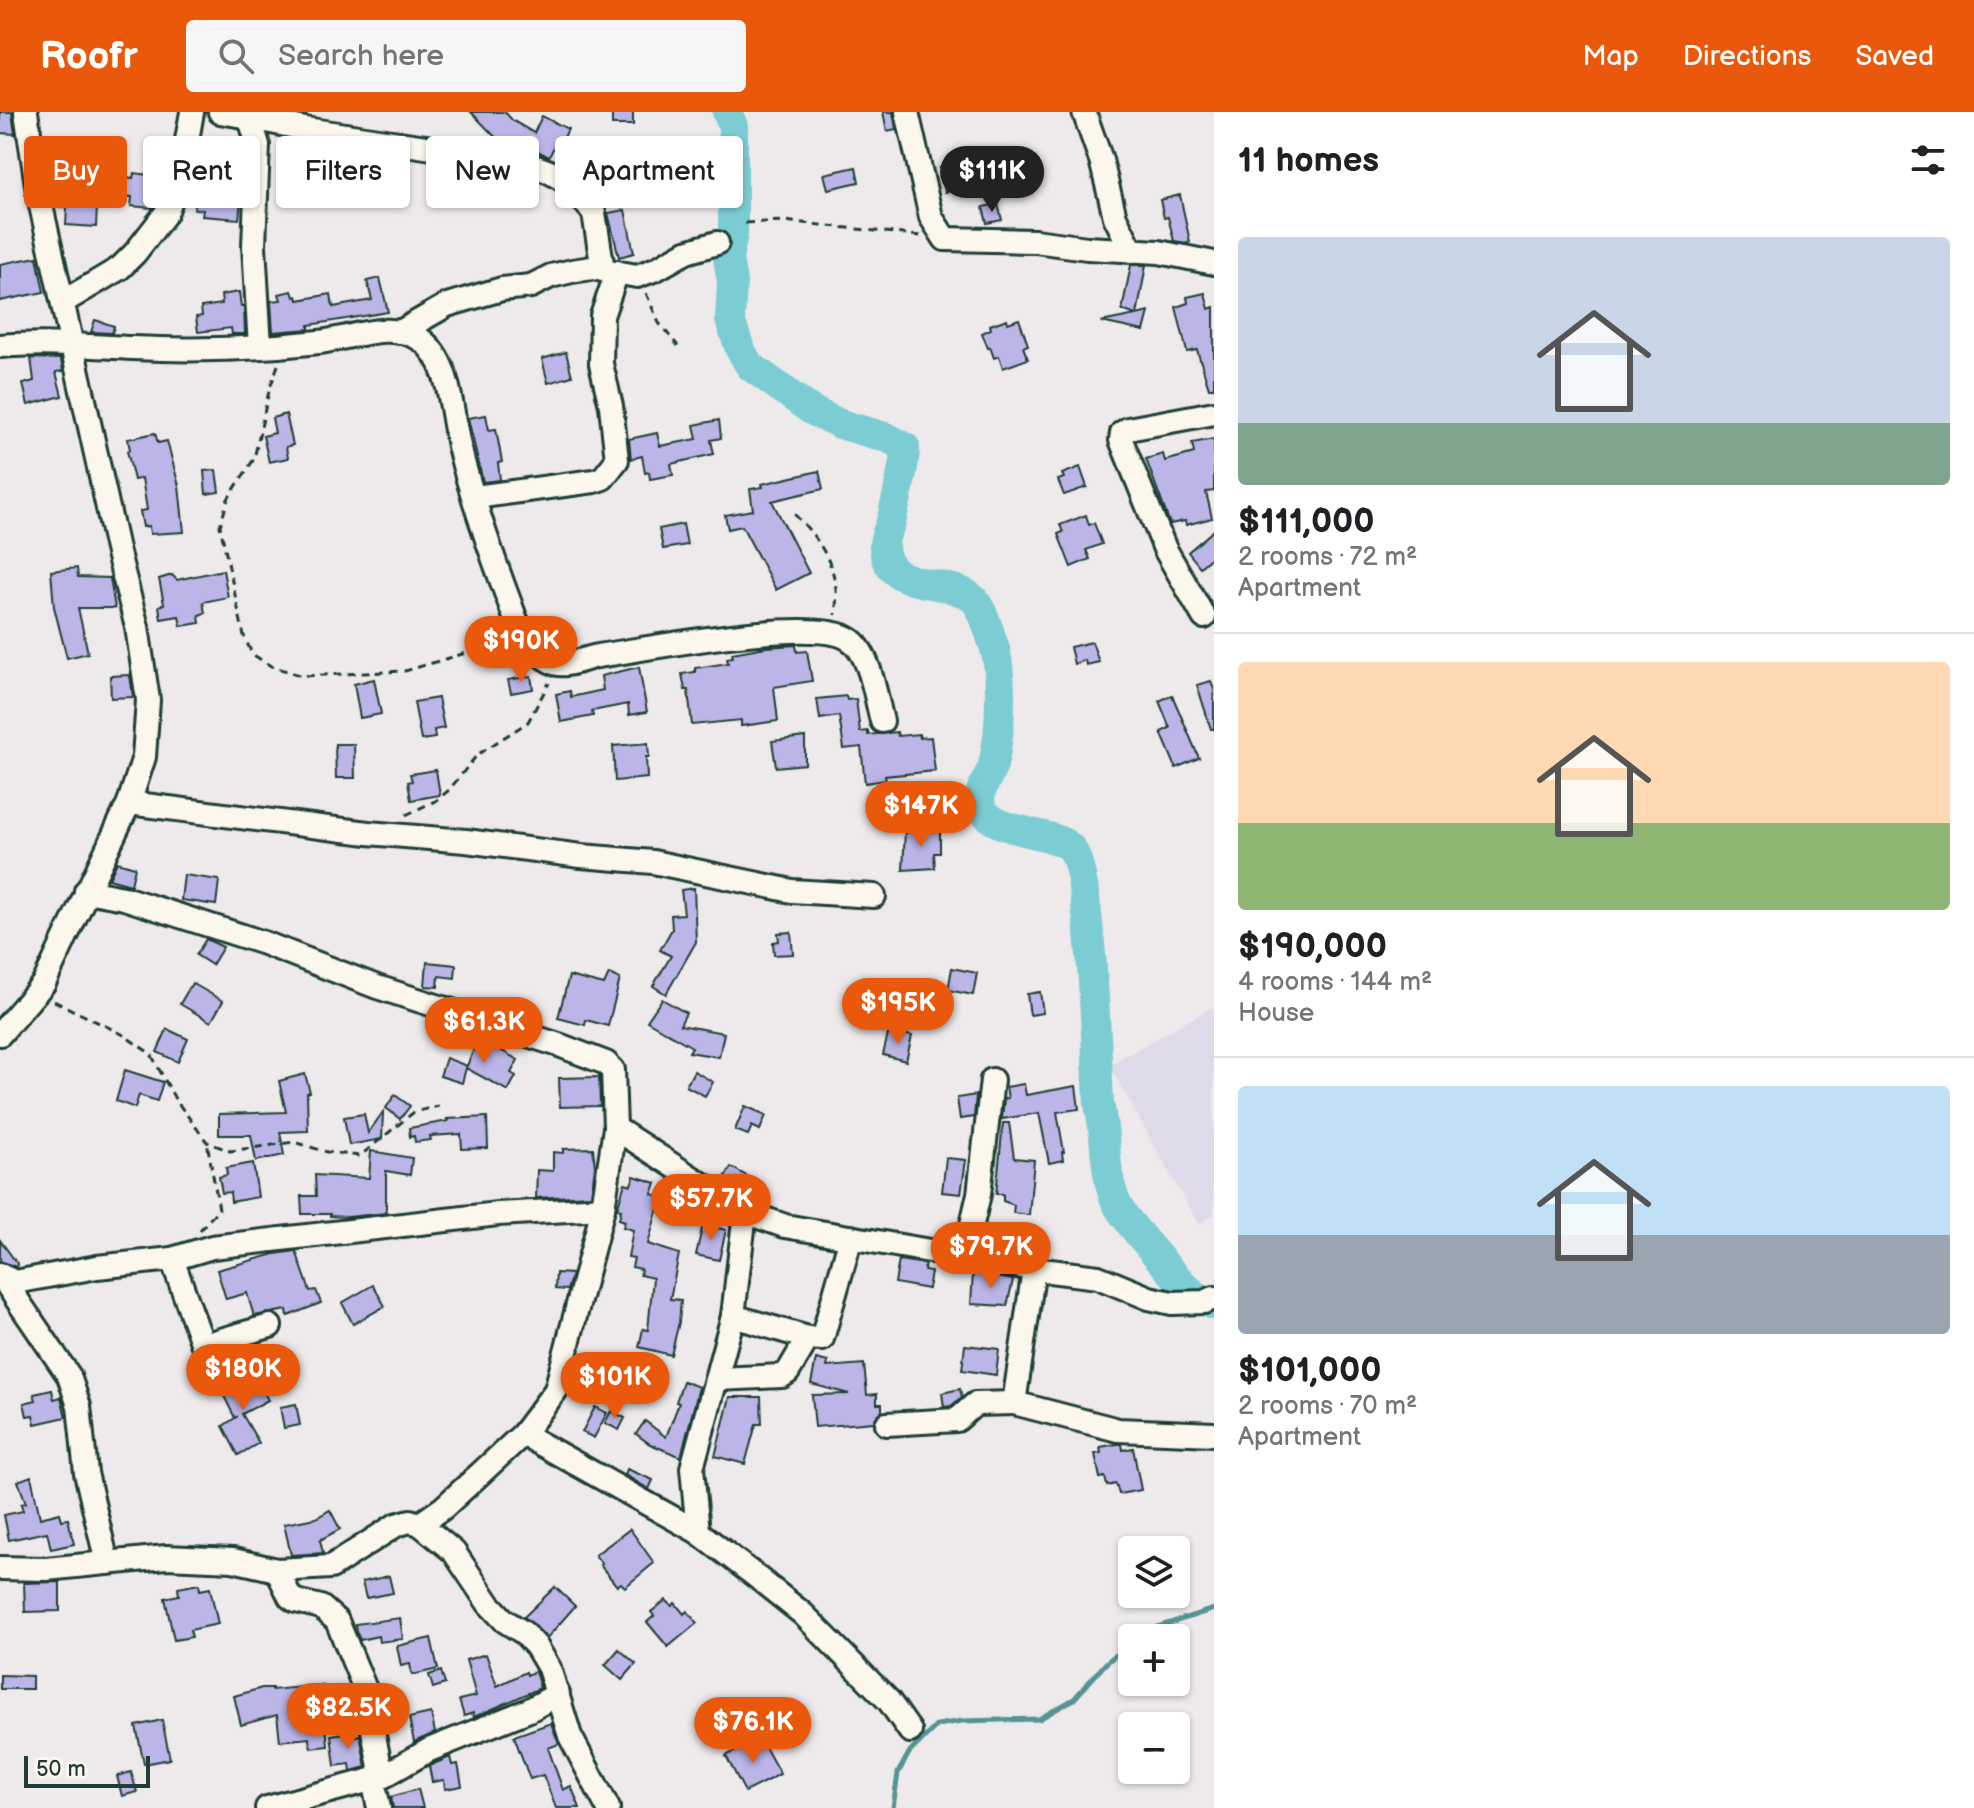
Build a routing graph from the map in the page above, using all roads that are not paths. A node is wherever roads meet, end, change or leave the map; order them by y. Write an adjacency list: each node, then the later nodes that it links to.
1 (26, 112): 11 (street)
2 (192, 112): 11 (street)
3 (220, 112): 6 (street)
4 (907, 112): 8 (street)
5 (1084, 112): 8 (street)
6 (243, 116): 10 (street); 15 (street)
7 (717, 243): 10 (street)
8 (1132, 251): 9 (street)
9 (1214, 263)
10 (619, 273): 12 (street); 17 (street)
11 (63, 302): 13 (street)
12 (400, 332): 15 (street); 17 (street)
13 (70, 343): 14 (street); 15 (street); 20 (street)
14 (0, 346)
15 (260, 347)
16 (1214, 413): 18 (street)
17 (475, 497): 19 (street)
18 (1204, 617)
19 (882, 721)
20 (129, 803): 21 (street); 22 (street)
21 (86, 891): 23 (street); 25 (street)
22 (874, 896)
23 (0, 1034)
24 (992, 1080): 29 (street)
25 (615, 1128): 26 (street); 27 (street)
26 (603, 1208): 30 (street); 40 (street)
27 (745, 1212): 28 (street); 34 (street)
28 (851, 1237): 29 (street); 36 (street)
29 (965, 1255): 31 (street)
30 (175, 1258): 32 (street); 35 (street)
31 (1034, 1269): 33 (street); 38 (street)
32 (2, 1277): 44 (street)
33 (1214, 1298)
34 (733, 1316): 36 (street); 37 (street)
35 (270, 1326)
36 (808, 1338): 37 (street)
37 (717, 1379): 43 (street)
38 (1014, 1403): 39 (street); 41 (street)
39 (887, 1424)
40 (523, 1434): 42 (street); 43 (street)
41 (1214, 1434)
42 (420, 1524): 46 (street); 47 (street)
43 (698, 1532): 48 (street)
44 (107, 1563): 45 (street); 46 (street)
45 (0, 1568)
46 (277, 1570): 49 (street)
47 (558, 1694): 49 (street); 52 (street)
48 (910, 1731)
49 (377, 1778): 50 (street); 51 (street)
50 (267, 1808)
51 (379, 1808)
52 (608, 1808)

